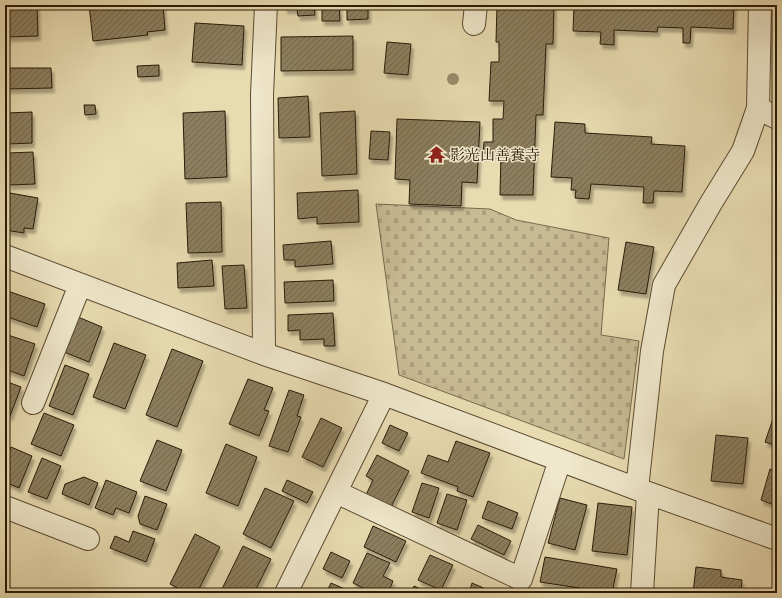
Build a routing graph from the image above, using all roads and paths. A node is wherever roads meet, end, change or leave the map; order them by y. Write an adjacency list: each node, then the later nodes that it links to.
1 (266, 5): 7 (street)
2 (760, 5): 3 (street)
3 (758, 108): 4 (street); 11 (street)
4 (777, 118)
5 (5, 256): 6 (street)
6 (80, 285): 7 (street); 9 (street)
7 (264, 354): 8 (street)
8 (384, 394): 10 (street); 12 (street)
9 (33, 403)
10 (560, 460): 11 (street); 12 (street)
11 (642, 491): 15 (street); 17 (street)
12 (336, 492): 16 (street)
13 (5, 507): 14 (street)
14 (88, 539)
15 (777, 539)
16 (286, 593)
17 (642, 593)

